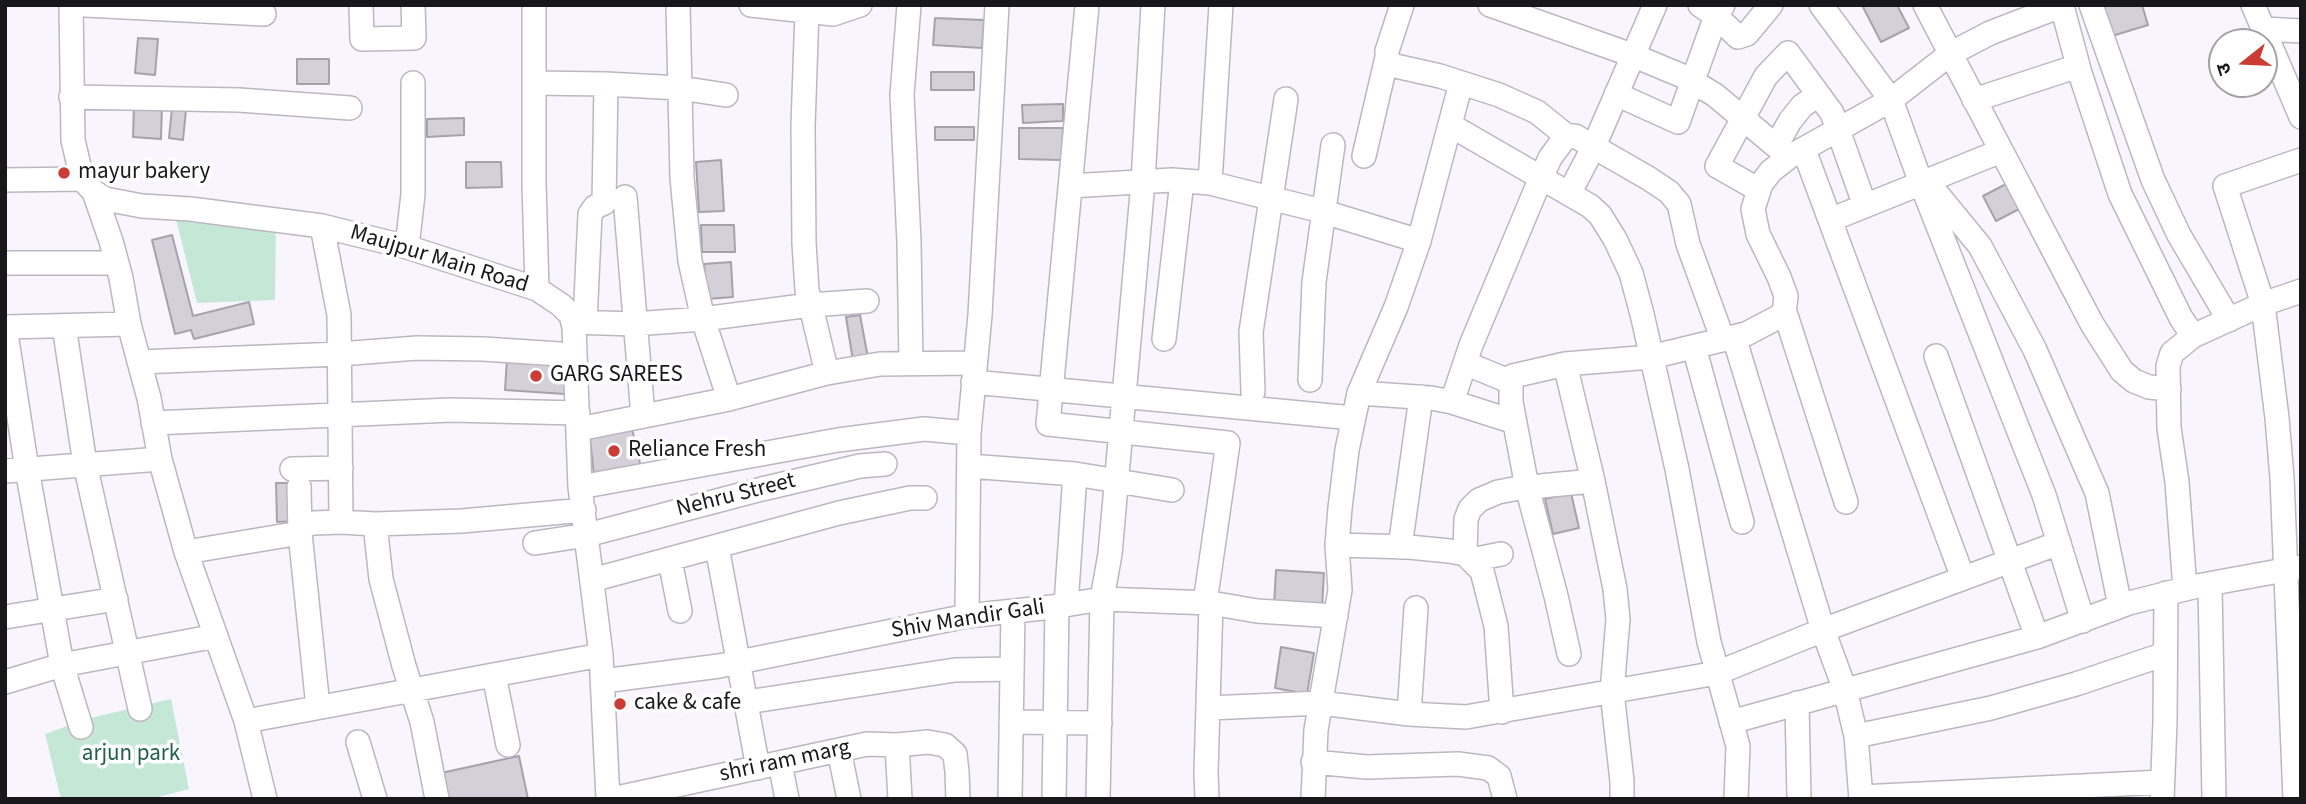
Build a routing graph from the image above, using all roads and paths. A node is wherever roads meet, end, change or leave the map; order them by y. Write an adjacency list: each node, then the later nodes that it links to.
1 (71, 5): 44 (street)
2 (85, 5): 26 (street)
3 (361, 5): 4 (street)
4 (413, 5)
5 (534, 5): 37 (street)
6 (678, 5): 40 (street)
7 (751, 5): 24 (street)
8 (860, 5): 24 (street)
9 (909, 5): 102 (street)
10 (997, 5): 106 (street)
11 (1087, 5): 67 (street)
12 (1153, 5): 63 (street)
13 (1221, 5): 65 (street)
14 (1402, 5): 32 (street)
15 (1490, 5): 31 (street)
16 (1656, 5): 31 (street)
17 (1821, 5): 46 (street)
18 (1925, 5): 30 (street)
19 (2062, 5): 25 (street); 34 (street)
20 (2091, 5): 87 (street)
21 (2253, 5): 27 (street)
22 (1713, 9): 23 (street); 35 (street)
23 (1762, 9)
24 (807, 11): 84 (street)
25 (2009, 14): 30 (street)
26 (264, 15)
27 (2264, 28)
28 (2278, 30): 29 (street)
29 (2301, 31)
30 (1950, 54): 46 (street); 47 (street)
31 (1632, 55): 35 (street); 41 (street)
32 (1387, 57): 38 (street); 58 (street)
33 (2278, 60): 48 (street)
34 (2078, 66): 47 (street); 93 (street)
35 (1692, 81): 41 (street); 50 (street)
36 (413, 83): 77 (street)
37 (534, 83): 39 (street); 80 (street)
38 (1461, 83): 51 (street); 53 (street)
39 (606, 84): 40 (street); 88 (street)
40 (680, 88): 42 (street); 86 (street)
41 (1616, 94): 55 (street)
42 (726, 95)
43 (1818, 95): 50 (street); 52 (street); 56 (street)
44 (71, 97): 49 (street); 66 (street)
45 (1286, 99): 71 (street)
46 (1891, 100): 52 (street); 64 (street)
47 (1975, 100): 57 (street)
48 (2299, 106)
49 (350, 108)
50 (1742, 117): 56 (street); 68 (street)
51 (1450, 125): 60 (street); 76 (street)
52 (1839, 129): 56 (street); 72 (street)
53 (1568, 137): 55 (street); 60 (street)
54 (1332, 145): 73 (street)
55 (1594, 146): 69 (street); 94 (street)
56 (1790, 151): 68 (street); 74 (street)
57 (2001, 151): 64 (street); 110 (street)
58 (1364, 156)
59 (2301, 160): 83 (street)
60 (1541, 177): 69 (street); 103 (street)
61 (5, 180): 66 (street, Maujpur Main Road)
62 (1182, 181): 63 (street); 65 (street); 95 (street)
63 (1143, 182): 67 (street); 113 (street)
64 (1924, 182): 72 (street); 146 (street); 165 (street)
65 (1210, 183): 71 (street)
66 (88, 185): 75 (street, Maujpur Main Road); 79 (street)
67 (1070, 186): 109 (street)
68 (1759, 190): 85 (street)
69 (1569, 194): 100 (street)
70 (625, 197): 90 (street)
71 (1272, 198): 73 (street); 111 (street)
72 (1865, 206): 74 (street)
73 (1323, 212): 76 (street); 107 (street)
74 (1830, 220): 157 (street)
75 (322, 226): 77 (street, Maujpur Main Road); 97 (street)
76 (1419, 241): 112 (street)
77 (407, 247): 80 (street, Maujpur Main Road)
78 (5, 263): 79 (street)
79 (117, 263): 89 (street)
80 (537, 289): 88 (street, Maujpur Main Road)
81 (2301, 291): 83 (street)
82 (867, 301): 84 (street)
83 (2263, 304): 87 (street); 156 (street)
84 (810, 305): 86 (street); 105 (street)
85 (1784, 309): 94 (street); 139 (street)
86 (703, 319): 90 (street); 116 (street)
87 (2229, 320): 93 (street)
88 (579, 322): 90 (street); 98 (street)
89 (129, 324): 91 (street); 101 (street)
90 (634, 324): 119 (street)
91 (64, 326): 92 (street); 127 (street)
92 (5, 327): 115 (street)
93 (2193, 336): 110 (street)
94 (1729, 338): 96 (street); 174 (street)
95 (1164, 339)
96 (1694, 347): 100 (street); 142 (street)
97 (340, 354): 98 (street); 101 (street); 118 (street)
98 (575, 355): 121 (street)
99 (1936, 356): 155 (street)
100 (1651, 357): 104 (street); 184 (street)
101 (139, 362): 123 (street)
102 (911, 363): 105 (street); 106 (street)
103 (1465, 363): 108 (street); 117 (street)
104 (1565, 364): 108 (street); 134 (street)
105 (827, 373): 116 (street)
106 (974, 373): 109 (street); 125 (street)
107 (1310, 380)
108 (1511, 382): 122 (street)
109 (1051, 388): 113 (street); 124 (street)
110 (2169, 388): 160 (street)
111 (1253, 392)
112 (1359, 393): 114 (street); 120 (street)
113 (1124, 395): 120 (street); 124 (street)
114 (1421, 397): 117 (street); 150 (street)
115 (11, 400): 131 (street)
116 (729, 400): 119 (street)
117 (1452, 402): 122 (street)
118 (340, 414): 121 (street); 123 (street); 130 (street)
119 (643, 416): 121 (street)
120 (1353, 418): 148 (street)
121 (579, 421): 135 (street)
122 (1515, 422): 136 (street)
123 (153, 423): 126 (street)
124 (1121, 432): 133 (street); 163 (street)
125 (969, 433): 129 (street); 135 (street)
126 (160, 459): 127 (street); 151 (street)
127 (85, 464): 131 (street); 161 (street)
128 (885, 464): 145 (street, Nehru Street)
129 (969, 466): 132 (street); 171 (street)
130 (341, 468): 141 (street); 144 (street)
131 (16, 470): 167 (street)
132 (1075, 474): 133 (street); 164 (street)
133 (1117, 481): 137 (street); 162 (street)
134 (1593, 481): 136 (street); 190 (street)
135 (580, 487): 140 (street)
136 (1527, 487): 153 (street); 178 (street)
137 (1172, 490)
138 (925, 498): 149 (street)
139 (1846, 502)
140 (584, 510): 143 (street); 145 (street)
141 (341, 522): 143 (street); 144 (street)
142 (1742, 522)
143 (375, 524): 188 (street)
144 (300, 533): 151 (street); 194 (street)
145 (587, 535): 147 (street, Nehru Street); 158 (street)
146 (2059, 542): 155 (street); 173 (street)
147 (535, 543)
148 (1337, 545): 150 (street); 170 (street)
149 (717, 547): 154 (street); 181 (street)
150 (1400, 547): 153 (street)
151 (187, 552): 175 (street)
152 (1502, 554): 153 (street)
153 (1468, 557): 197 (street)
154 (670, 559): 158 (street); 168 (street)
155 (2010, 561): 157 (street); 176 (street)
156 (2293, 568): 159 (street); 234 (street)
157 (1963, 579): 174 (street)
158 (592, 580): 180 (street)
159 (2210, 585): 160 (street); 233 (street)
160 (2176, 591): 165 (street); 179 (street)
161 (116, 599): 167 (street); 177 (street)
162 (1102, 599): 163 (street, Shiv Mandir Gali); 164 (street, Shiv Mandir Gali); 203 (street)
163 (1208, 603): 170 (street, Shiv Mandir Gali); 195 (street)
164 (1061, 606): 169 (street, Shiv Mandir Gali); 202 (street)
165 (2120, 606): 173 (street)
166 (1416, 608): 198 (street)
167 (52, 611): 172 (street); 182 (street)
168 (680, 611)
169 (1013, 611): 171 (street, Shiv Mandir Gali); 183 (street)
170 (1336, 615): 192 (street)
171 (967, 616): 181 (street, Shiv Mandir Gali)
172 (5, 617)
173 (2083, 621): 176 (street)
174 (1823, 630): 184 (street); 189 (street)
175 (216, 636): 177 (street); 199 (street)
176 (2037, 637): 189 (street)
177 (127, 654): 182 (street); 196 (street)
178 (1569, 654)
179 (2165, 654): 205 (street); 214 (street)
180 (601, 655): 185 (street); 186 (street)
181 (740, 662): 186 (street, Shiv Mandir Gali); 191 (street)
182 (62, 665): 187 (street); 204 (street)
183 (1012, 669): 191 (street); 200 (street)
184 (1717, 673): 190 (street); 201 (street)
185 (494, 675): 188 (street); 207 (street)
186 (603, 681): 219 (street)
187 (5, 682)
188 (411, 690): 194 (street); 218 (street)
189 (1845, 690): 193 (street); 205 (street)
190 (1612, 692): 197 (street); 230 (street)
191 (747, 702): 212 (street)
192 (1321, 703): 195 (street); 198 (street); 210 (street)
193 (1797, 703): 201 (street); 232 (street)
194 (318, 707): 199 (street)
195 (1209, 708): 227 (street)
196 (140, 709)
197 (1502, 712): 198 (street)
198 (1409, 714)
199 (246, 720): 216 (street)
200 (1011, 722): 202 (street); 224 (street)
201 (1731, 722): 231 (street)
202 (1055, 723): 203 (street); 225 (street)
203 (1100, 723): 226 (street)
204 (81, 727)
205 (1856, 736): 215 (street)
206 (358, 742): 217 (street)
207 (508, 745)
208 (897, 746): 209 (street, shri ram marg); 222 (street); 223 (street, shri ram marg)
209 (839, 750): 211 (street, shri ram marg); 221 (street)
210 (1313, 762): 228 (street); 229 (street)
211 (780, 763): 212 (street, shri ram marg); 220 (street)
212 (758, 768): 213 (street, shri ram marg)
213 (704, 790): 219 (street, shri ram marg)
214 (2162, 790): 215 (street)
215 (1861, 798)
216 (265, 799)
217 (375, 799)
218 (437, 799)
219 (610, 799)
220 (787, 799)
221 (849, 799)
222 (900, 799)
223 (958, 799)
224 (1010, 799)
225 (1054, 799)
226 (1098, 799)
227 (1208, 799)
228 (1313, 799)
229 (1505, 799)
230 (1622, 799)
231 (1736, 799)
232 (1799, 799)
233 (2214, 799)
234 (2295, 799)

